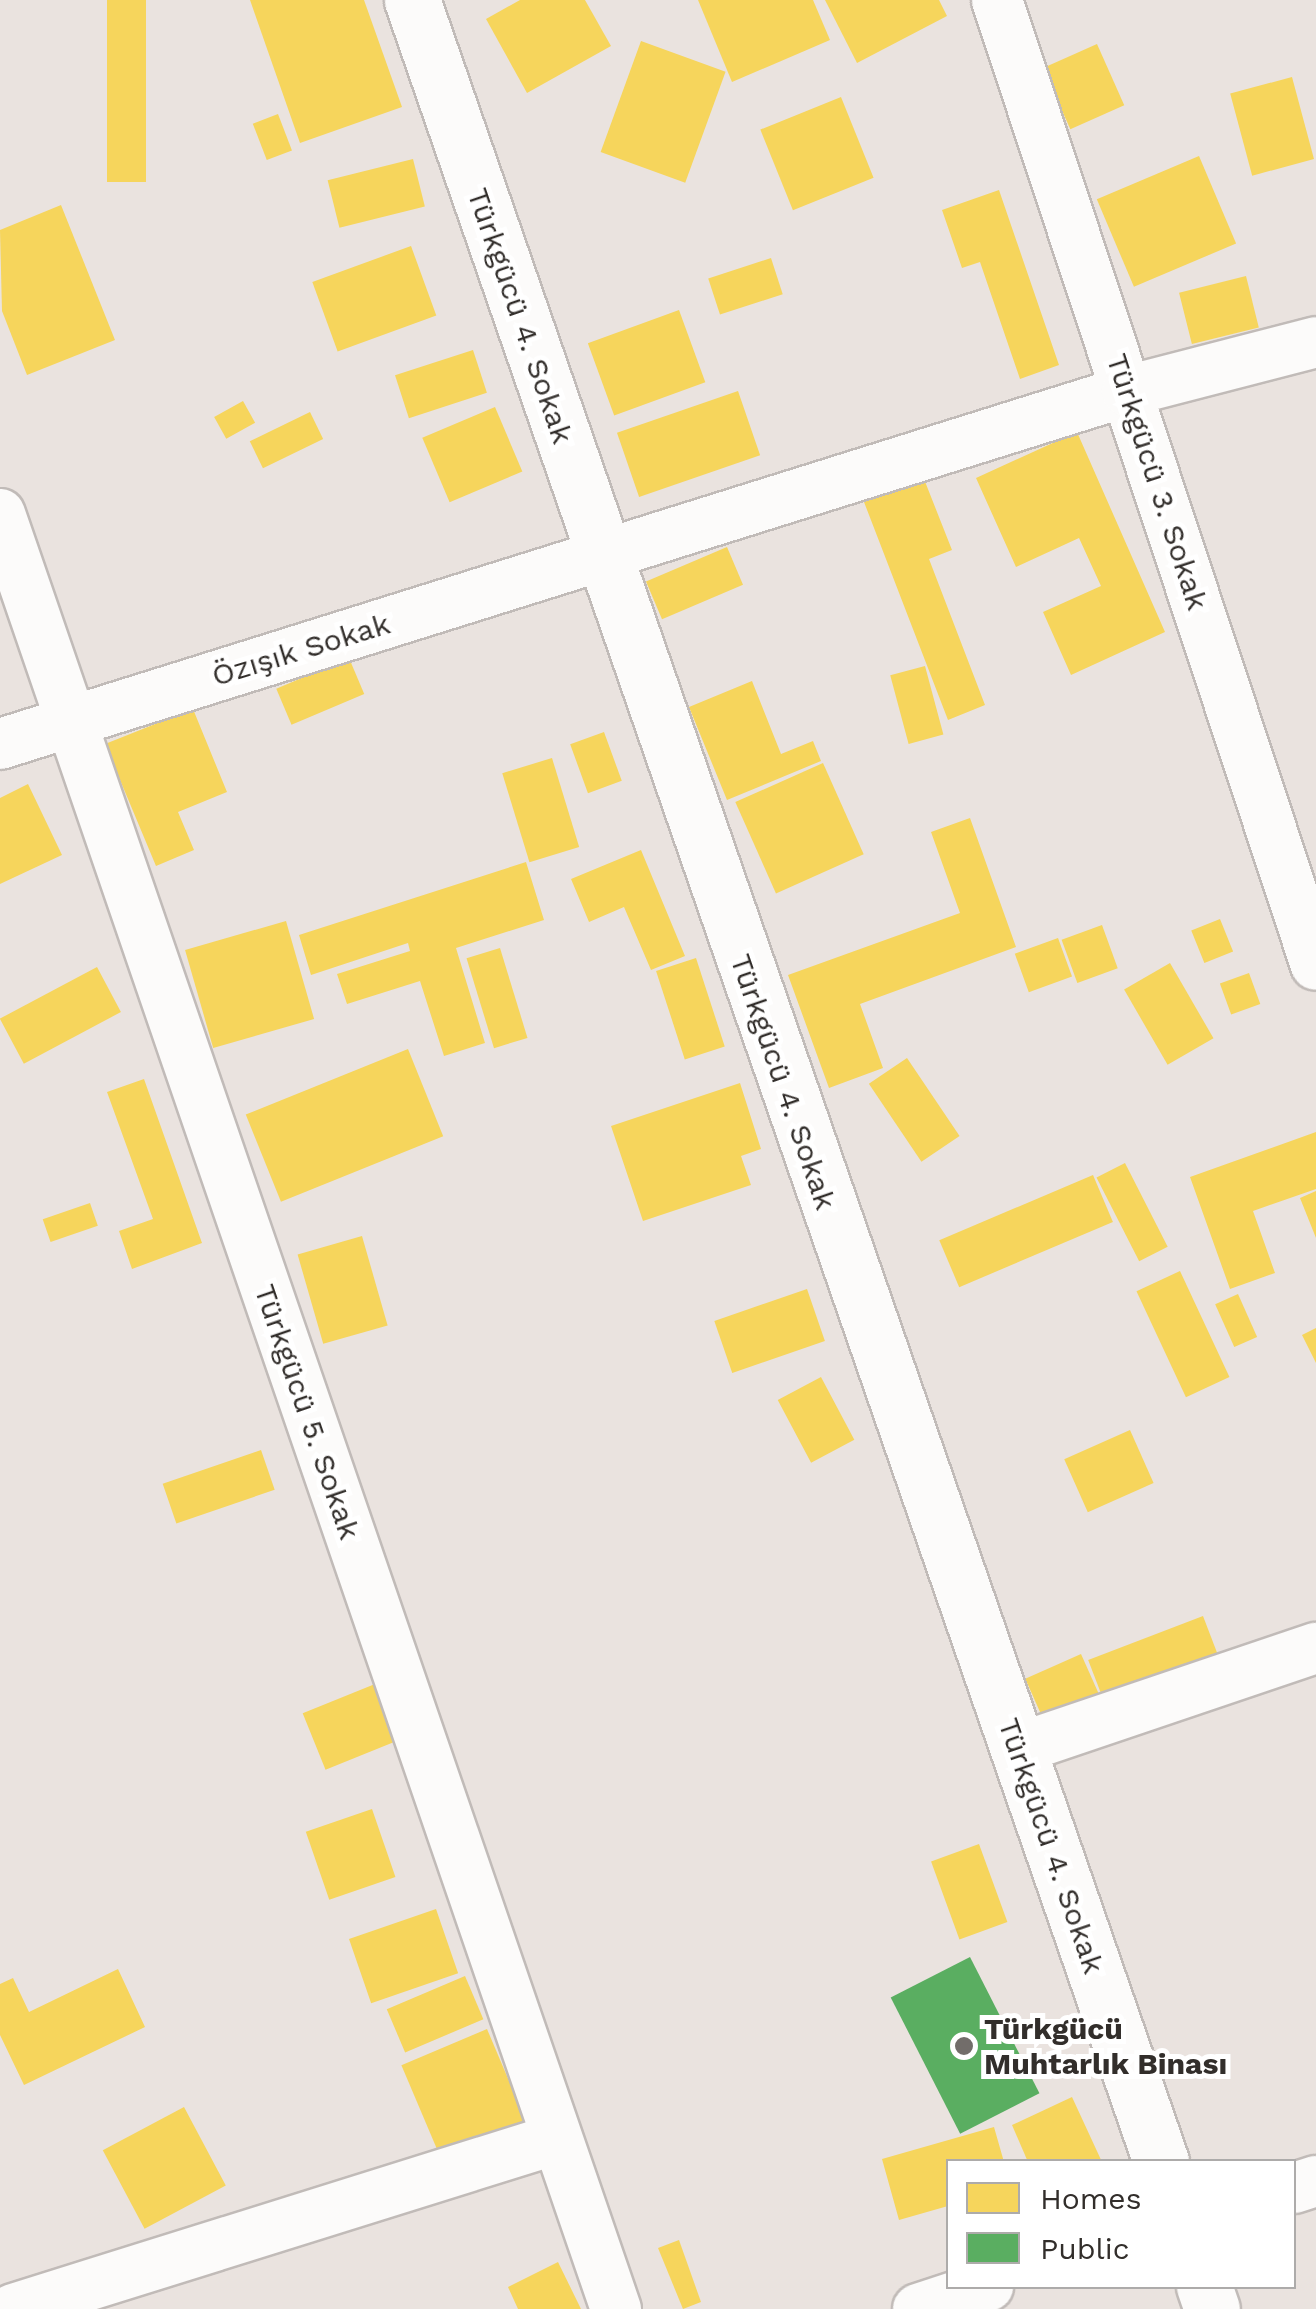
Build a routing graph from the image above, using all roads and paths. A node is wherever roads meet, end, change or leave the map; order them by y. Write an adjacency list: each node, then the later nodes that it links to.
1 (412, 0): 6 (main road, Türkgücü 4. Sokak)
2 (997, 0): 4 (street, Türkgücü 3. Sokak)
3 (1316, 342): 4 (street, Özışık Sokak)
4 (1127, 391): 6 (street, Özışık Sokak); 9 (street, Türkgücü 3. Sokak)
5 (0, 514): 7 (street, Türkgücü 5. Sokak)
6 (602, 557): 7 (street, Özışık Sokak); 11 (main road, Türkgücü 4. Sokak)
7 (71, 722): 8 (street, Özışık Sokak); 12 (street, Türkgücü 5. Sokak)
8 (0, 744)
9 (1316, 965)
10 (1316, 1648): 11 (street)
11 (1017, 1749): 13 (main road, Türkgücü 4. Sokak)
12 (556, 2140): 15 (street); 16 (street, Türkgücü 5. Sokak)
13 (1160, 2159)
14 (979, 2289): 17 (street)
15 (13, 2309)
16 (616, 2309)
17 (918, 2309)

